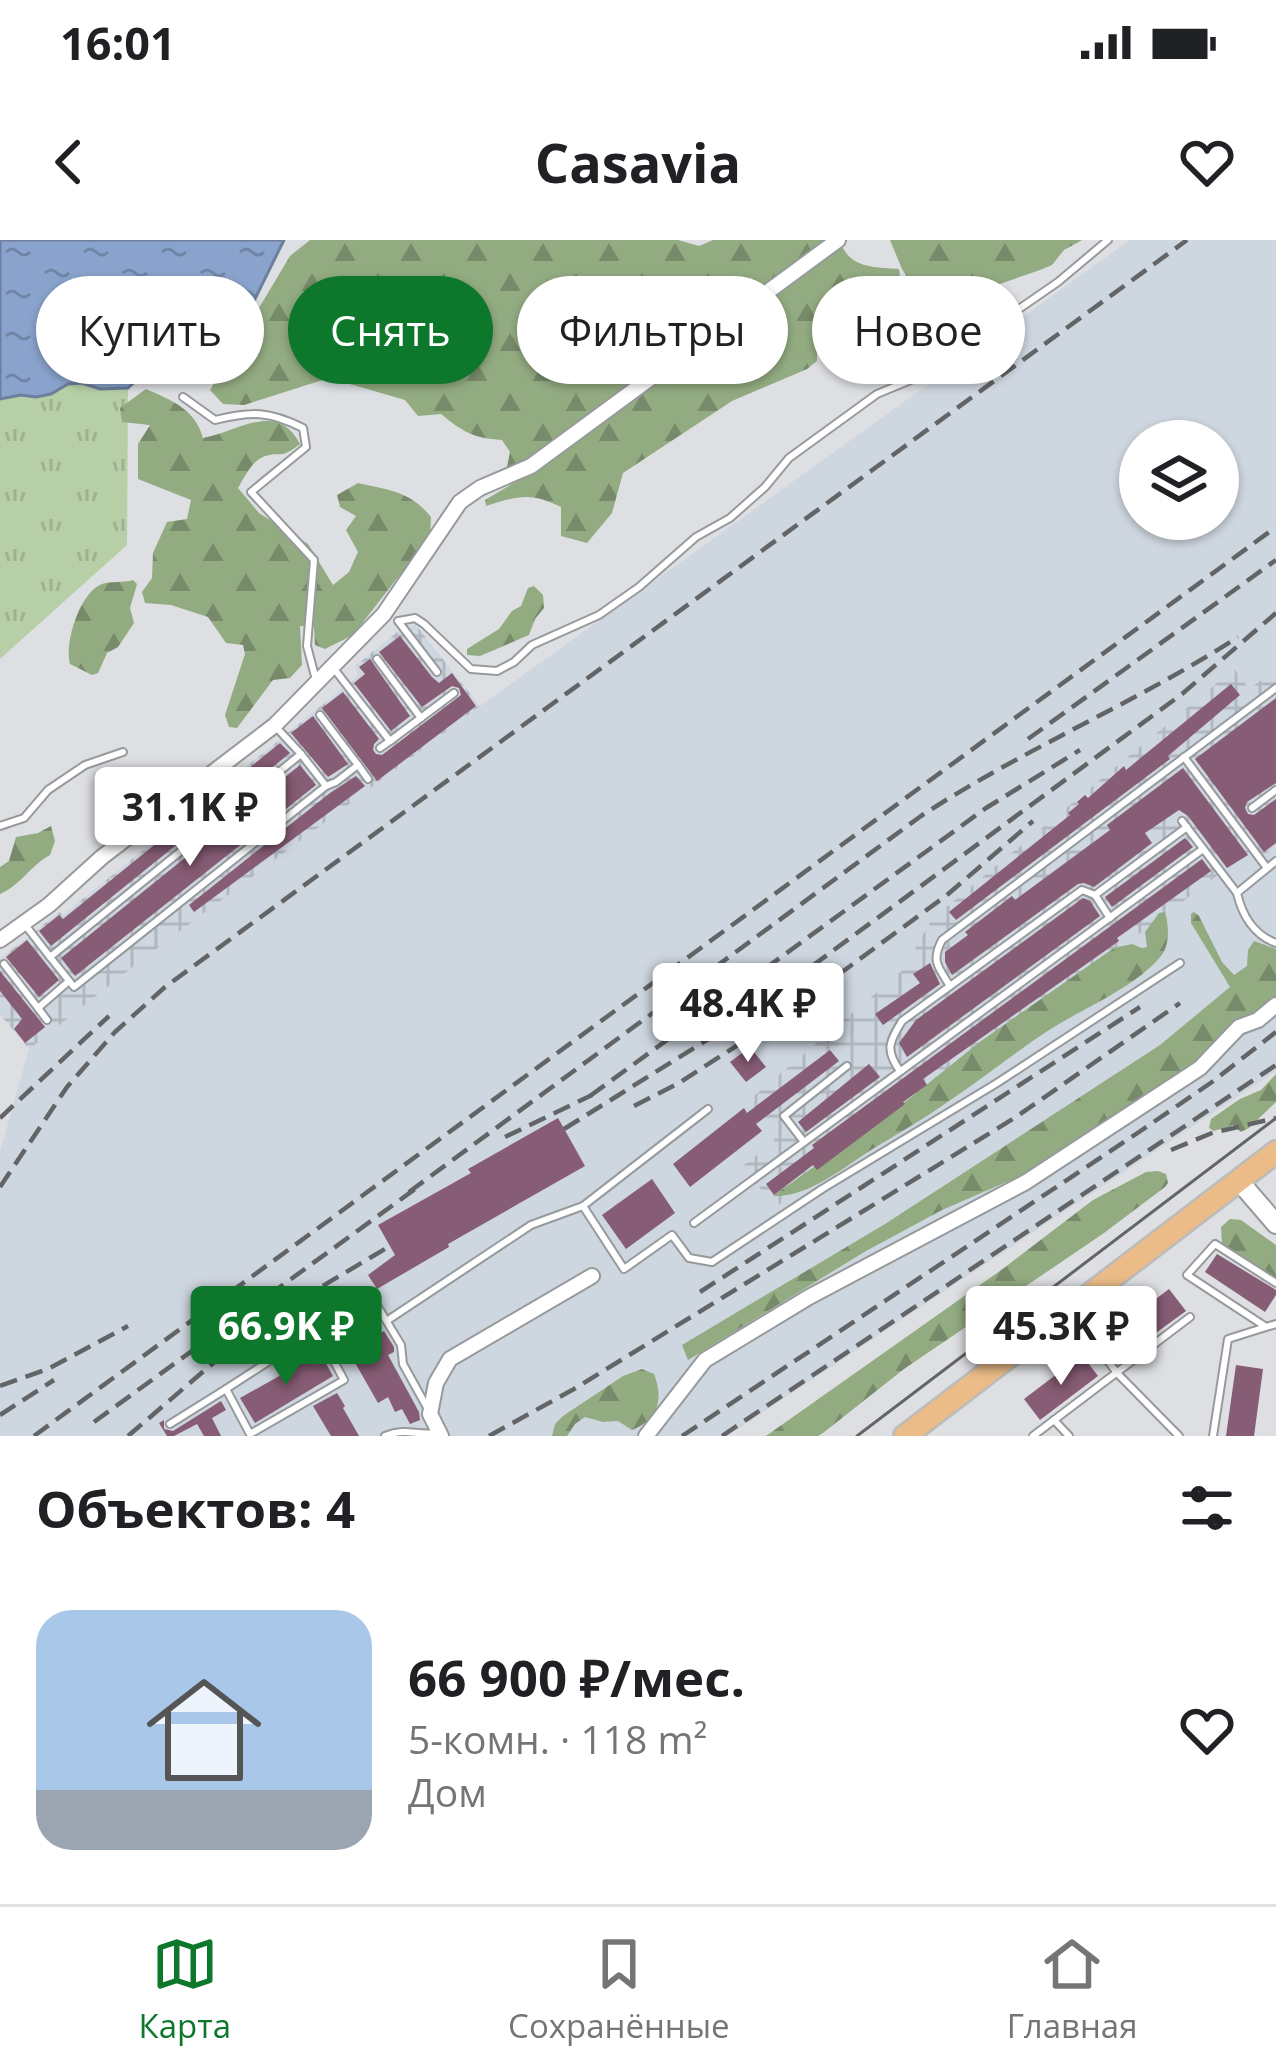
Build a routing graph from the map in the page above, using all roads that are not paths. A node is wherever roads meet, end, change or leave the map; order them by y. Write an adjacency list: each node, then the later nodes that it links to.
1 (838, 240): 4 (street)
2 (1108, 240): 4 (lane)
3 (183, 397): 8 (lane)
4 (391, 617): 6 (street); 7 (lane)
5 (377, 659): 12 (lane)
6 (333, 667): 8 (street); 14 (lane)
7 (437, 672)
8 (317, 683): 13 (street)
9 (1276, 688): 18 (lane)
10 (454, 693): 12 (lane)
11 (320, 715): 19 (lane)
12 (422, 718): 14 (lane)
13 (275, 725): 17 (lane); 31 (street)
14 (390, 741): 15 (lane)
15 (380, 748)
16 (123, 752): 24 (lane)
17 (301, 754): 21 (lane); 34 (lane)
18 (1184, 757): 27 (lane); 38 (lane)
19 (358, 765): 20 (lane); 21 (lane)
20 (368, 778)
21 (326, 786): 37 (lane)
22 (1276, 790): 23 (lane)
23 (1252, 808)
24 (0, 826)
25 (1203, 849): 28 (lane); 29 (lane); 30 (lane)
26 (1276, 861): 27 (lane)
27 (1267, 868): 28 (lane)
28 (1237, 892): 33 (lane)
29 (1094, 895): 30 (lane); 38 (lane)
30 (1110, 918): 43 (lane)
31 (23, 923): 32 (street); 34 (lane)
32 (0, 940)
33 (1276, 943)
34 (50, 957): 37 (lane)
35 (1180, 963): 48 (lane)
36 (4, 964): 40 (lane)
37 (69, 982): 40 (lane)
38 (950, 986): 43 (lane)
39 (1276, 1005): 66 (street)
40 (38, 1008): 41 (lane)
41 (47, 1020)
42 (848, 1066): 45 (lane)
43 (900, 1071): 45 (lane)
44 (708, 1109): 48 (lane)
45 (804, 1142): 49 (lane)
46 (1276, 1152): 47 (main road)
47 (1239, 1180): 50 (main road); 53 (main road)
48 (583, 1206): 55 (lane)
49 (694, 1223)
50 (1276, 1224)
51 (592, 1276): 61 (street)
52 (1276, 1283): 57 (lane)
53 (1070, 1309): 59 (lane); 67 (main road)
54 (1190, 1317): 59 (lane)
55 (388, 1320): 58 (lane); 61 (lane)
56 (1276, 1324): 57 (lane)
57 (1266, 1327): 71 (lane)
58 (317, 1330): 60 (lane); 60 (lane)
59 (1117, 1372): 62 (lane); 70 (lane)
60 (226, 1389): 63 (lane)
61 (430, 1414): 64 (street)
62 (1054, 1420): 68 (lane); 69 (lane)
63 (170, 1424)
64 (440, 1434): 65 (lane)
65 (385, 1436)
66 (646, 1436)
67 (904, 1436)
68 (1034, 1436)
69 (1070, 1436)
70 (1178, 1436)
71 (1213, 1436)

